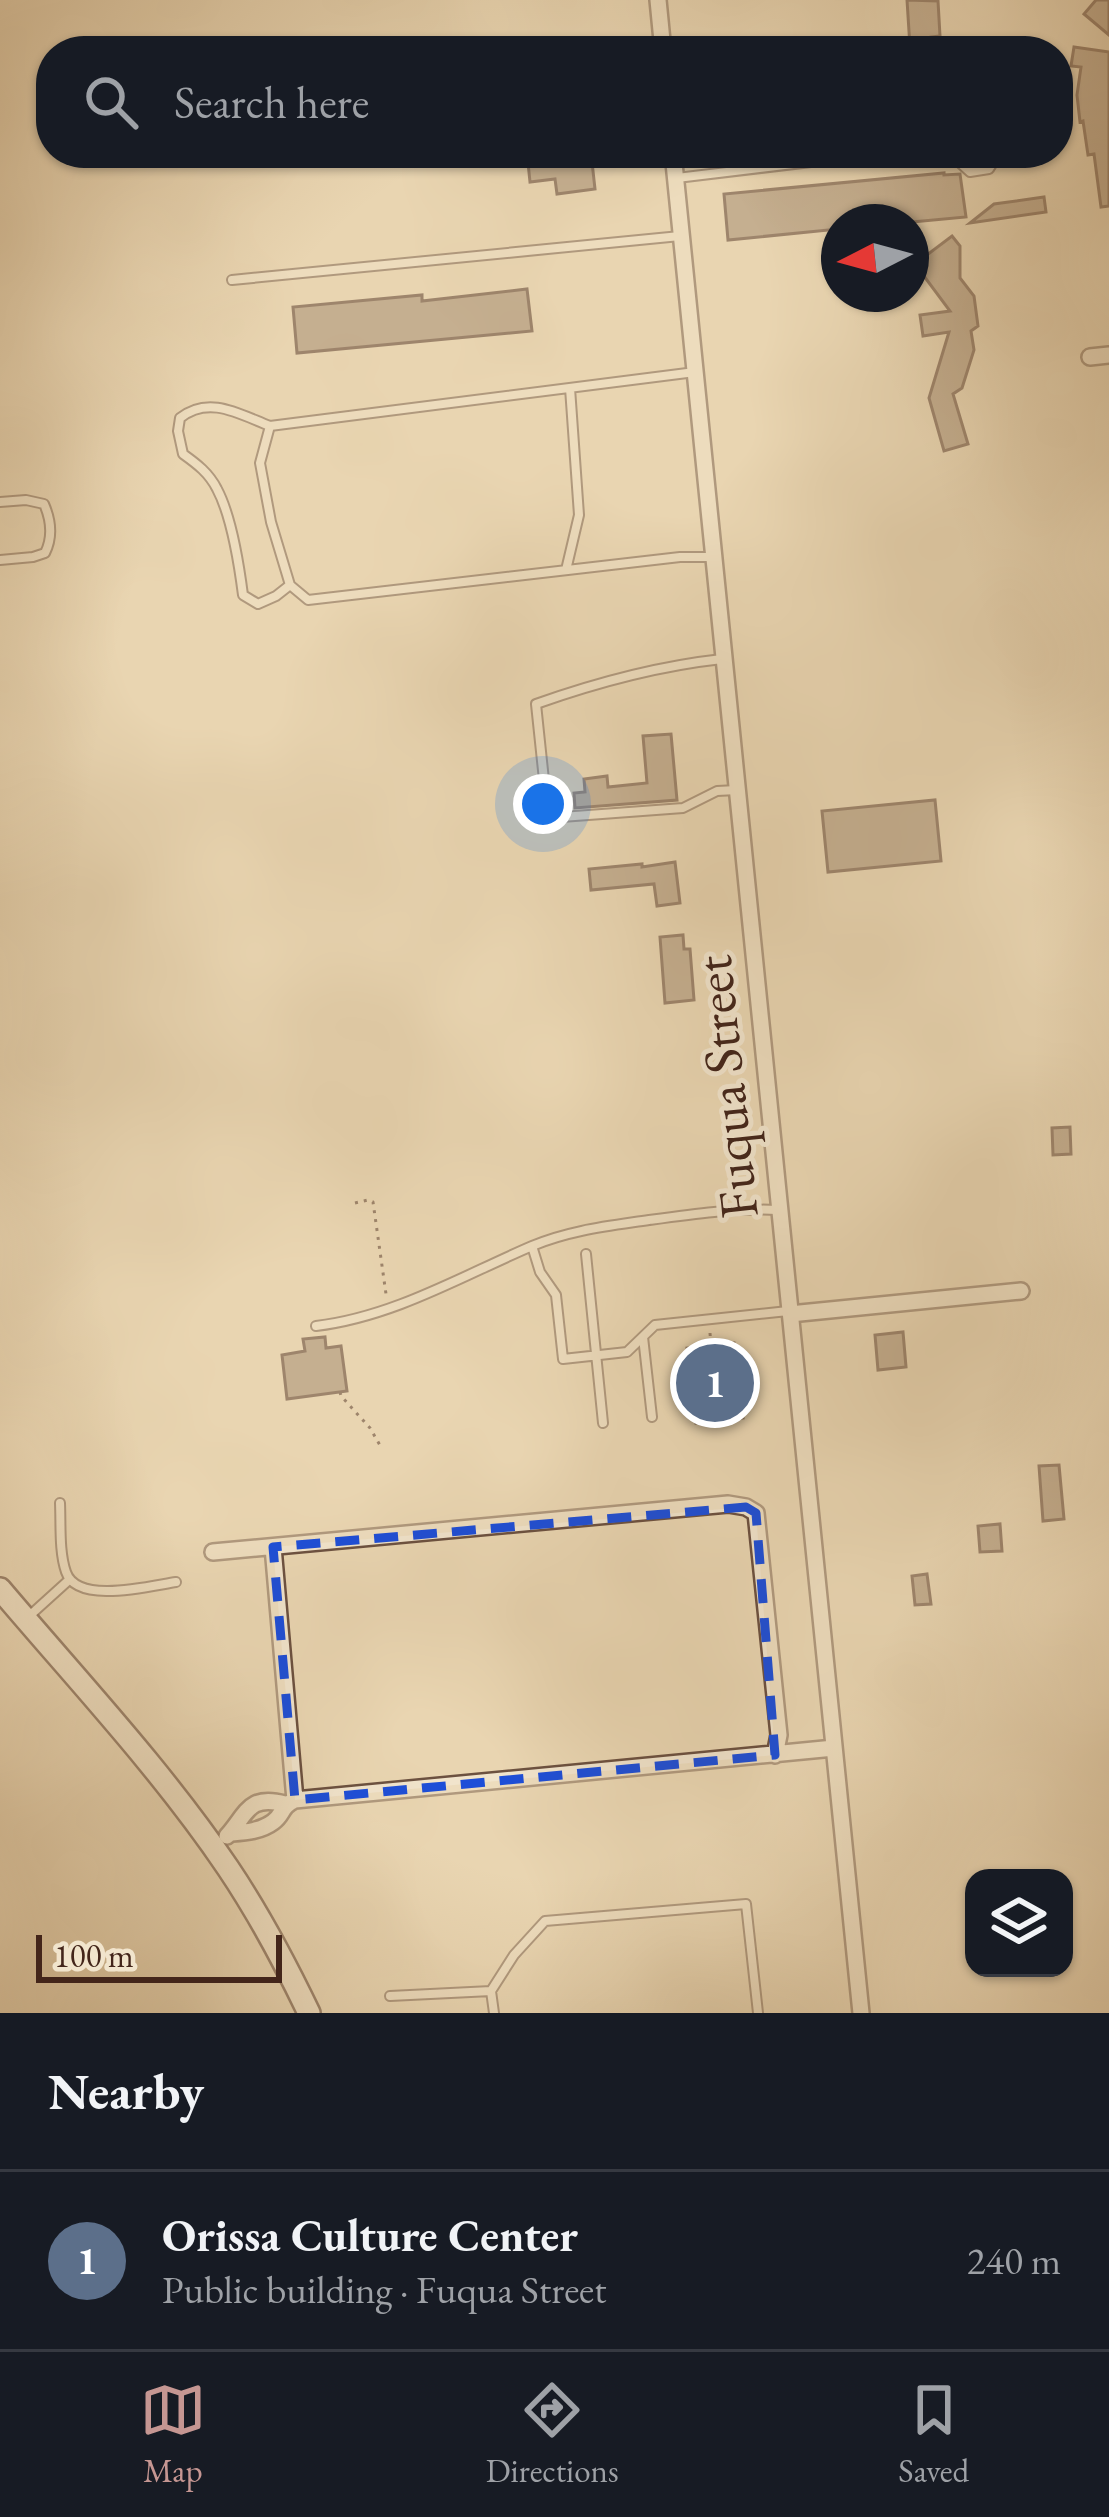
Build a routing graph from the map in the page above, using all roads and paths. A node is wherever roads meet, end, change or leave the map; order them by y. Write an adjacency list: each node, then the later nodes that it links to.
1 (658, 0): 2 (street)
2 (662, 36)
3 (674, 168): 5 (street, Fuqua Street)
4 (768, 168): 5 (lane)
5 (675, 178): 6 (street, Fuqua Street)
6 (681, 236): 7 (lane); 10 (street, Fuqua Street)
7 (232, 280)
8 (1109, 355): 9 (street)
9 (1090, 357)
10 (695, 372): 11 (lane); 14 (street, Fuqua Street)
11 (570, 388): 12 (lane); 16 (lane)
12 (270, 425): 17 (lane); 17 (lane)
13 (0, 502): 15 (lane)
14 (714, 556): 16 (lane); 18 (street, Fuqua Street)
15 (0, 560)
16 (566, 570): 17 (lane)
17 (290, 585)
18 (724, 659): 19 (street, Fuqua Street); 19 (lane)
19 (737, 790): 21 (street, Fuqua Street)
20 (355, 1202): 24 (path)
21 (779, 1210): 22 (lane); 26 (street, Fuqua Street)
22 (532, 1246): 27 (lane); 29 (lane)
23 (586, 1254): 29 (lane)
24 (384, 1289)
25 (1021, 1291): 26 (street)
26 (789, 1312): 28 (lane); 41 (street, Fuqua Street)
27 (316, 1326)
28 (643, 1336): 29 (lane); 31 (lane)
29 (596, 1356): 32 (lane)
30 (340, 1392): 33 (path)
31 (652, 1417)
32 (603, 1423)
33 (382, 1447)
34 (59, 1503): 37 (lane)
35 (274, 1546): 36 (street); 42 (street); 43 (street)
36 (212, 1552)
37 (70, 1580): 38 (lane); 40 (lane)
38 (176, 1582)
39 (0, 1589): 40 (main road)
40 (26, 1619): 44 (main road)
41 (834, 1748): 42 (street); 50 (street, Fuqua Street)
42 (775, 1755): 43 (street)
43 (290, 1802): 44 (street)
44 (212, 1846): 47 (main road)
45 (491, 1991): 46 (lane); 48 (lane); 49 (lane)
46 (390, 1996)
47 (309, 2013)
48 (494, 2013)
49 (758, 2013)
50 (861, 2013)

